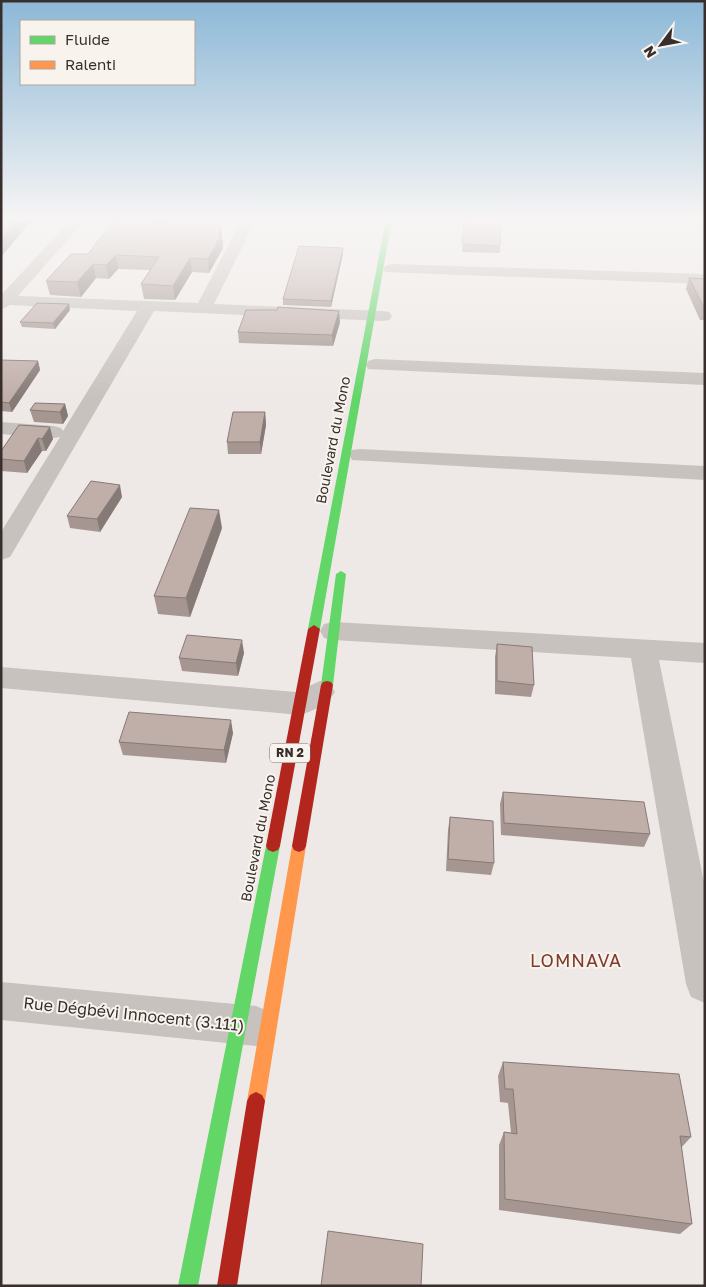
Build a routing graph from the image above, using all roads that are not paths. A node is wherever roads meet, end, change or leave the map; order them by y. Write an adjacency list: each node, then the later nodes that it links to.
1 (24, 279): 5 (street)
2 (219, 279): 7 (street)
3 (383, 279): 8 (main road, Boulevard du Mono / RN 2)
4 (389, 279): 8 (main road, Boulevard du Mono / RN 2)
5 (3, 302): 6 (street)
6 (148, 307): 7 (street); 12 (street)
7 (204, 308): 8 (street)
8 (379, 319): 22 (main road, Boulevard du Mono / RN 2)
9 (375, 365): 10 (street)
10 (705, 379)
11 (1, 428): 12 (street)
12 (73, 433): 15 (street)
13 (360, 455): 14 (street)
14 (705, 473)
15 (1, 552)
16 (343, 558): 17 (main road, Boulevard du Mono / RN 2)
17 (334, 631): 18 (street); 21 (main road, Boulevard du Mono / RN 2)
18 (642, 649): 19 (street); 23 (street)
19 (705, 653)
20 (1, 676): 22 (street)
21 (326, 689): 22 (street); 25 (main road, Boulevard du Mono / RN 2)
22 (300, 704): 25 (main road, Boulevard du Mono / RN 2)
23 (705, 984)
24 (1, 1001): 25 (street, Rue Dégbévi Innocent (3.111))
25 (252, 1026): 26 (main road, Boulevard du Mono / RN 2); 27 (main road, Boulevard du Mono / RN 2)
26 (188, 1286)
27 (227, 1286)

